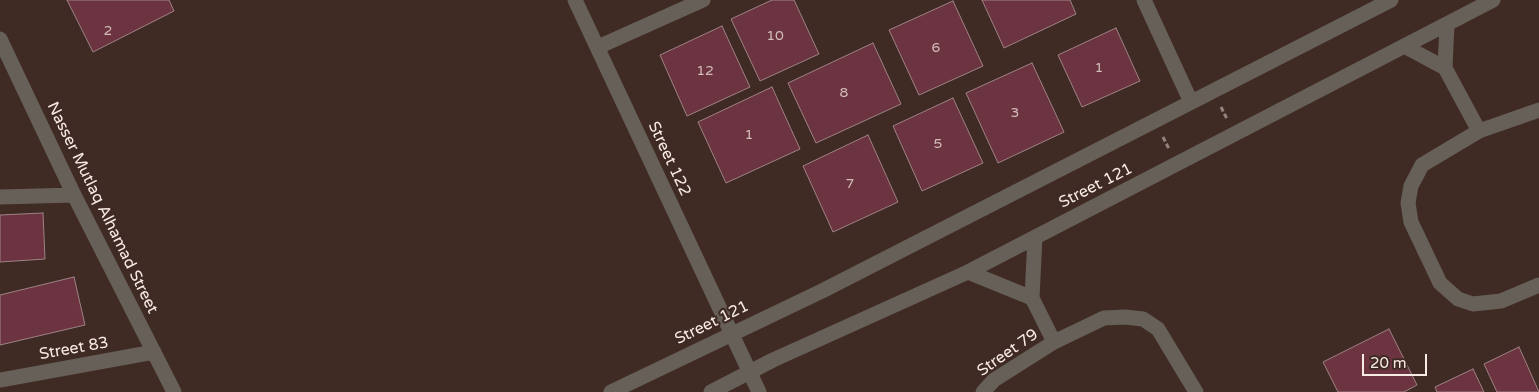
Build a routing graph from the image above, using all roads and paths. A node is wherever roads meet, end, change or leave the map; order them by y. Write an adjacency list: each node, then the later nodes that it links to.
1 (575, 0): 9 (street, Street 122)
2 (703, 0): 9 (street)
3 (1144, 0): 12 (street)
4 (1391, 0): 11 (street, Street 121)
5 (1493, 0): 6 (street, Street 121)
6 (1447, 24): 8 (street, Street 121); 10 (street)
7 (0, 39): 18 (street, Nasser Mutlaq Alhamad Street)
8 (1404, 46): 10 (street); 16 (street, Street 121)
9 (598, 47): 24 (street, Street 122)
10 (1446, 68): 15 (street)
11 (1213, 91): 12 (street, Street 121); 16 (path)
12 (1191, 102): 14 (street, Street 121)
13 (1539, 110): 15 (street)
14 (1155, 121): 17 (path); 24 (street, Street 121)
15 (1479, 131): 22 (street)
16 (1235, 134): 17 (street, Street 121)
17 (1177, 164): 20 (street, Street 121)
18 (74, 195): 19 (street); 26 (street, Nasser Mutlaq Alhamad Street)
19 (0, 197)
20 (1035, 237): 21 (street, Street 121); 23 (street, Street 79)
21 (968, 272): 23 (street); 27 (street, Street 121)
22 (1539, 286)
23 (1032, 298): 25 (street, Street 79)
24 (732, 333): 27 (street, Street 122); 30 (street, Street 121)
25 (1054, 342): 33 (street, Street 79); 34 (street, Street 79)
26 (154, 352): 28 (street, Street 83); 29 (street, Nasser Mutlaq Alhamad Street)
27 (749, 372): 31 (street, Street 121); 32 (street, Street 122)
28 (0, 380)
29 (174, 392)
30 (611, 392)
31 (710, 392)
32 (758, 392)
33 (984, 392)
34 (1196, 392)

